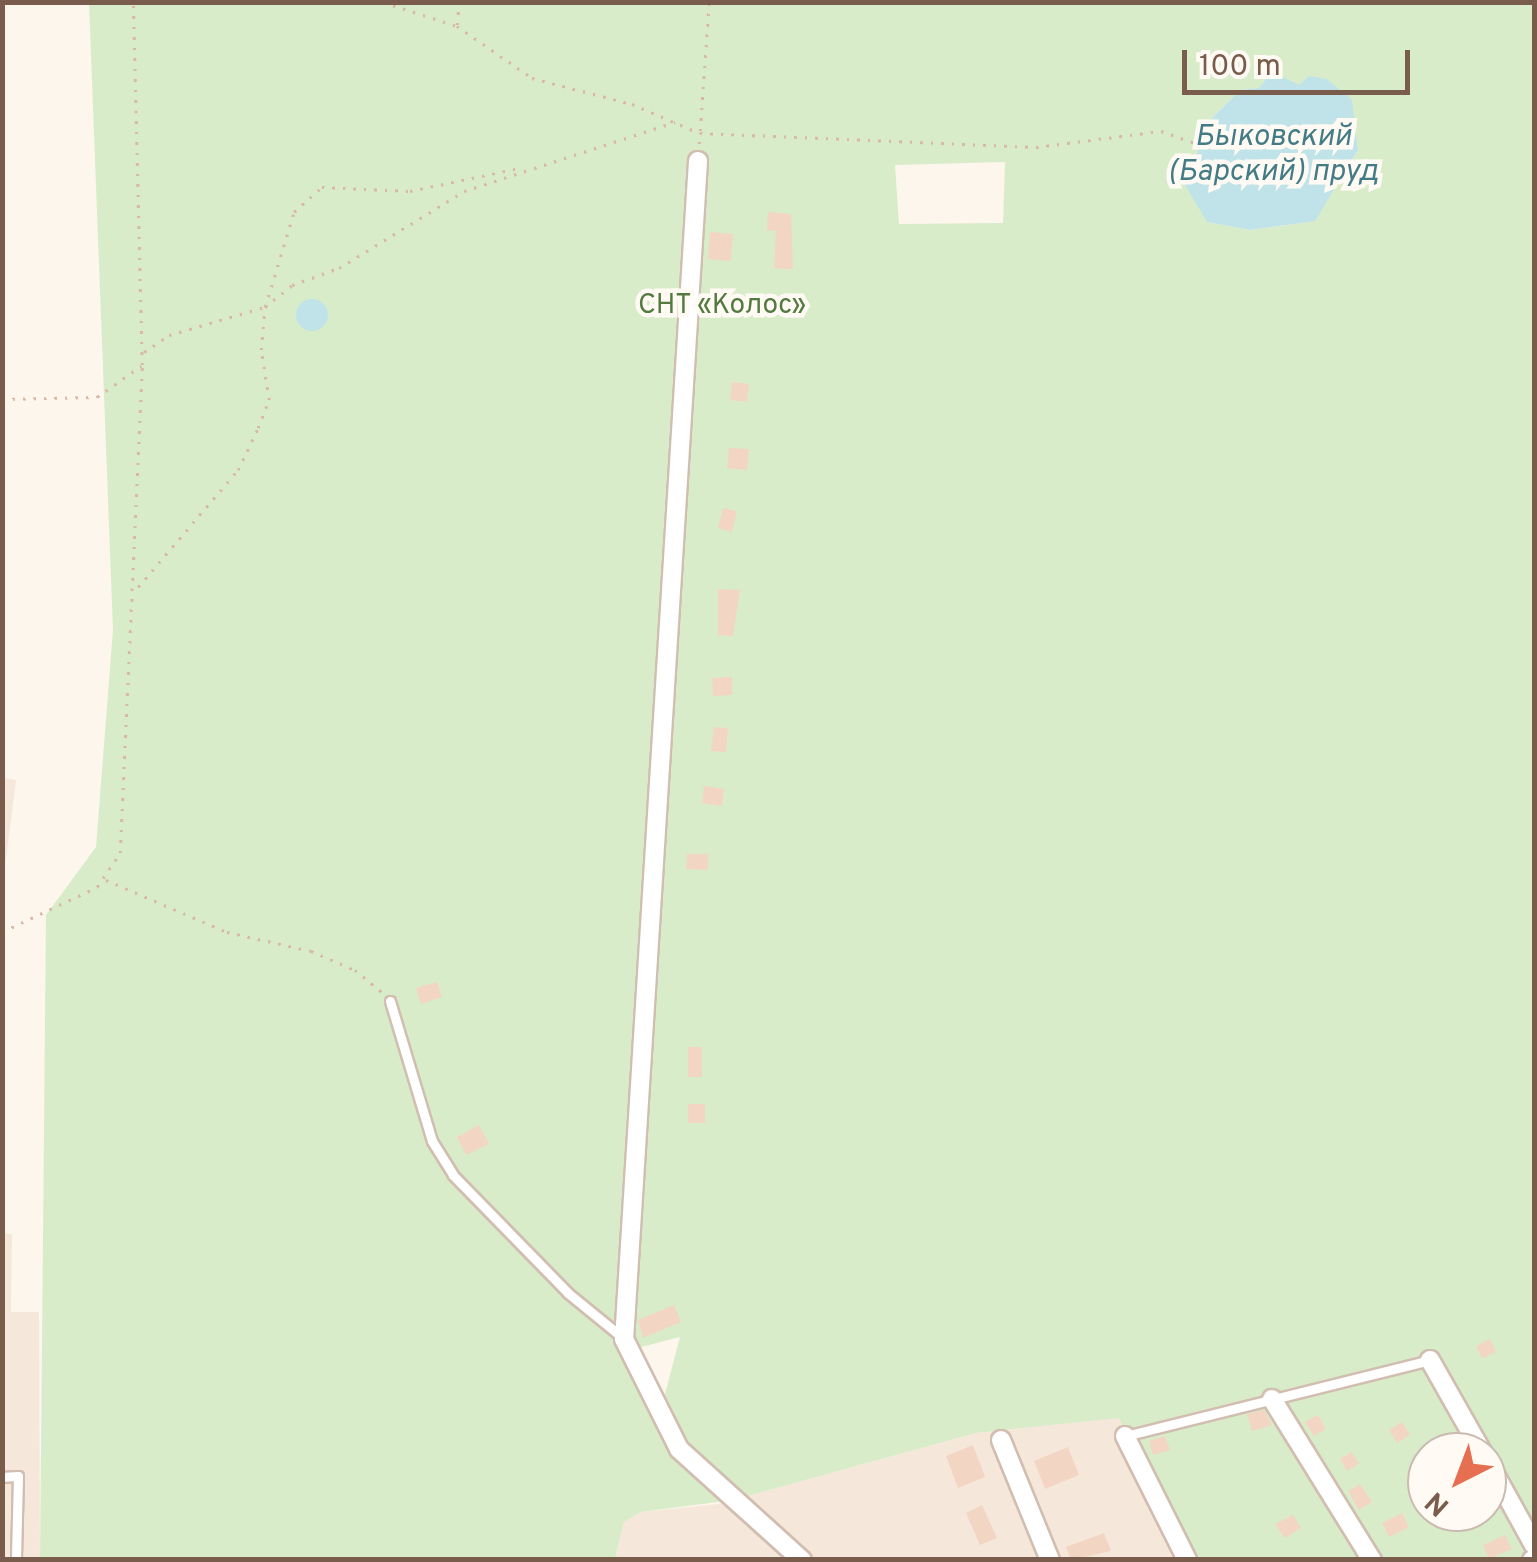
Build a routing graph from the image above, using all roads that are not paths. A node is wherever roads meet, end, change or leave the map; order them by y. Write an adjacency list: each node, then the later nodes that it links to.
1 (699, 154): 3 (street)
2 (390, 1001): 3 (lane)
3 (624, 1339): 13 (street)
4 (1430, 1360): 5 (lane); 6 (street)
5 (1272, 1399): 7 (lane); 16 (street)
6 (1471, 1432)
7 (1125, 1436): 15 (street)
8 (1001, 1440): 14 (street)
9 (2, 1477): 12 (lane)
10 (1507, 1496): 11 (street)
11 (1534, 1545)
12 (16, 1560)
13 (802, 1560)
14 (1050, 1560)
15 (1188, 1560)
16 (1372, 1560)

